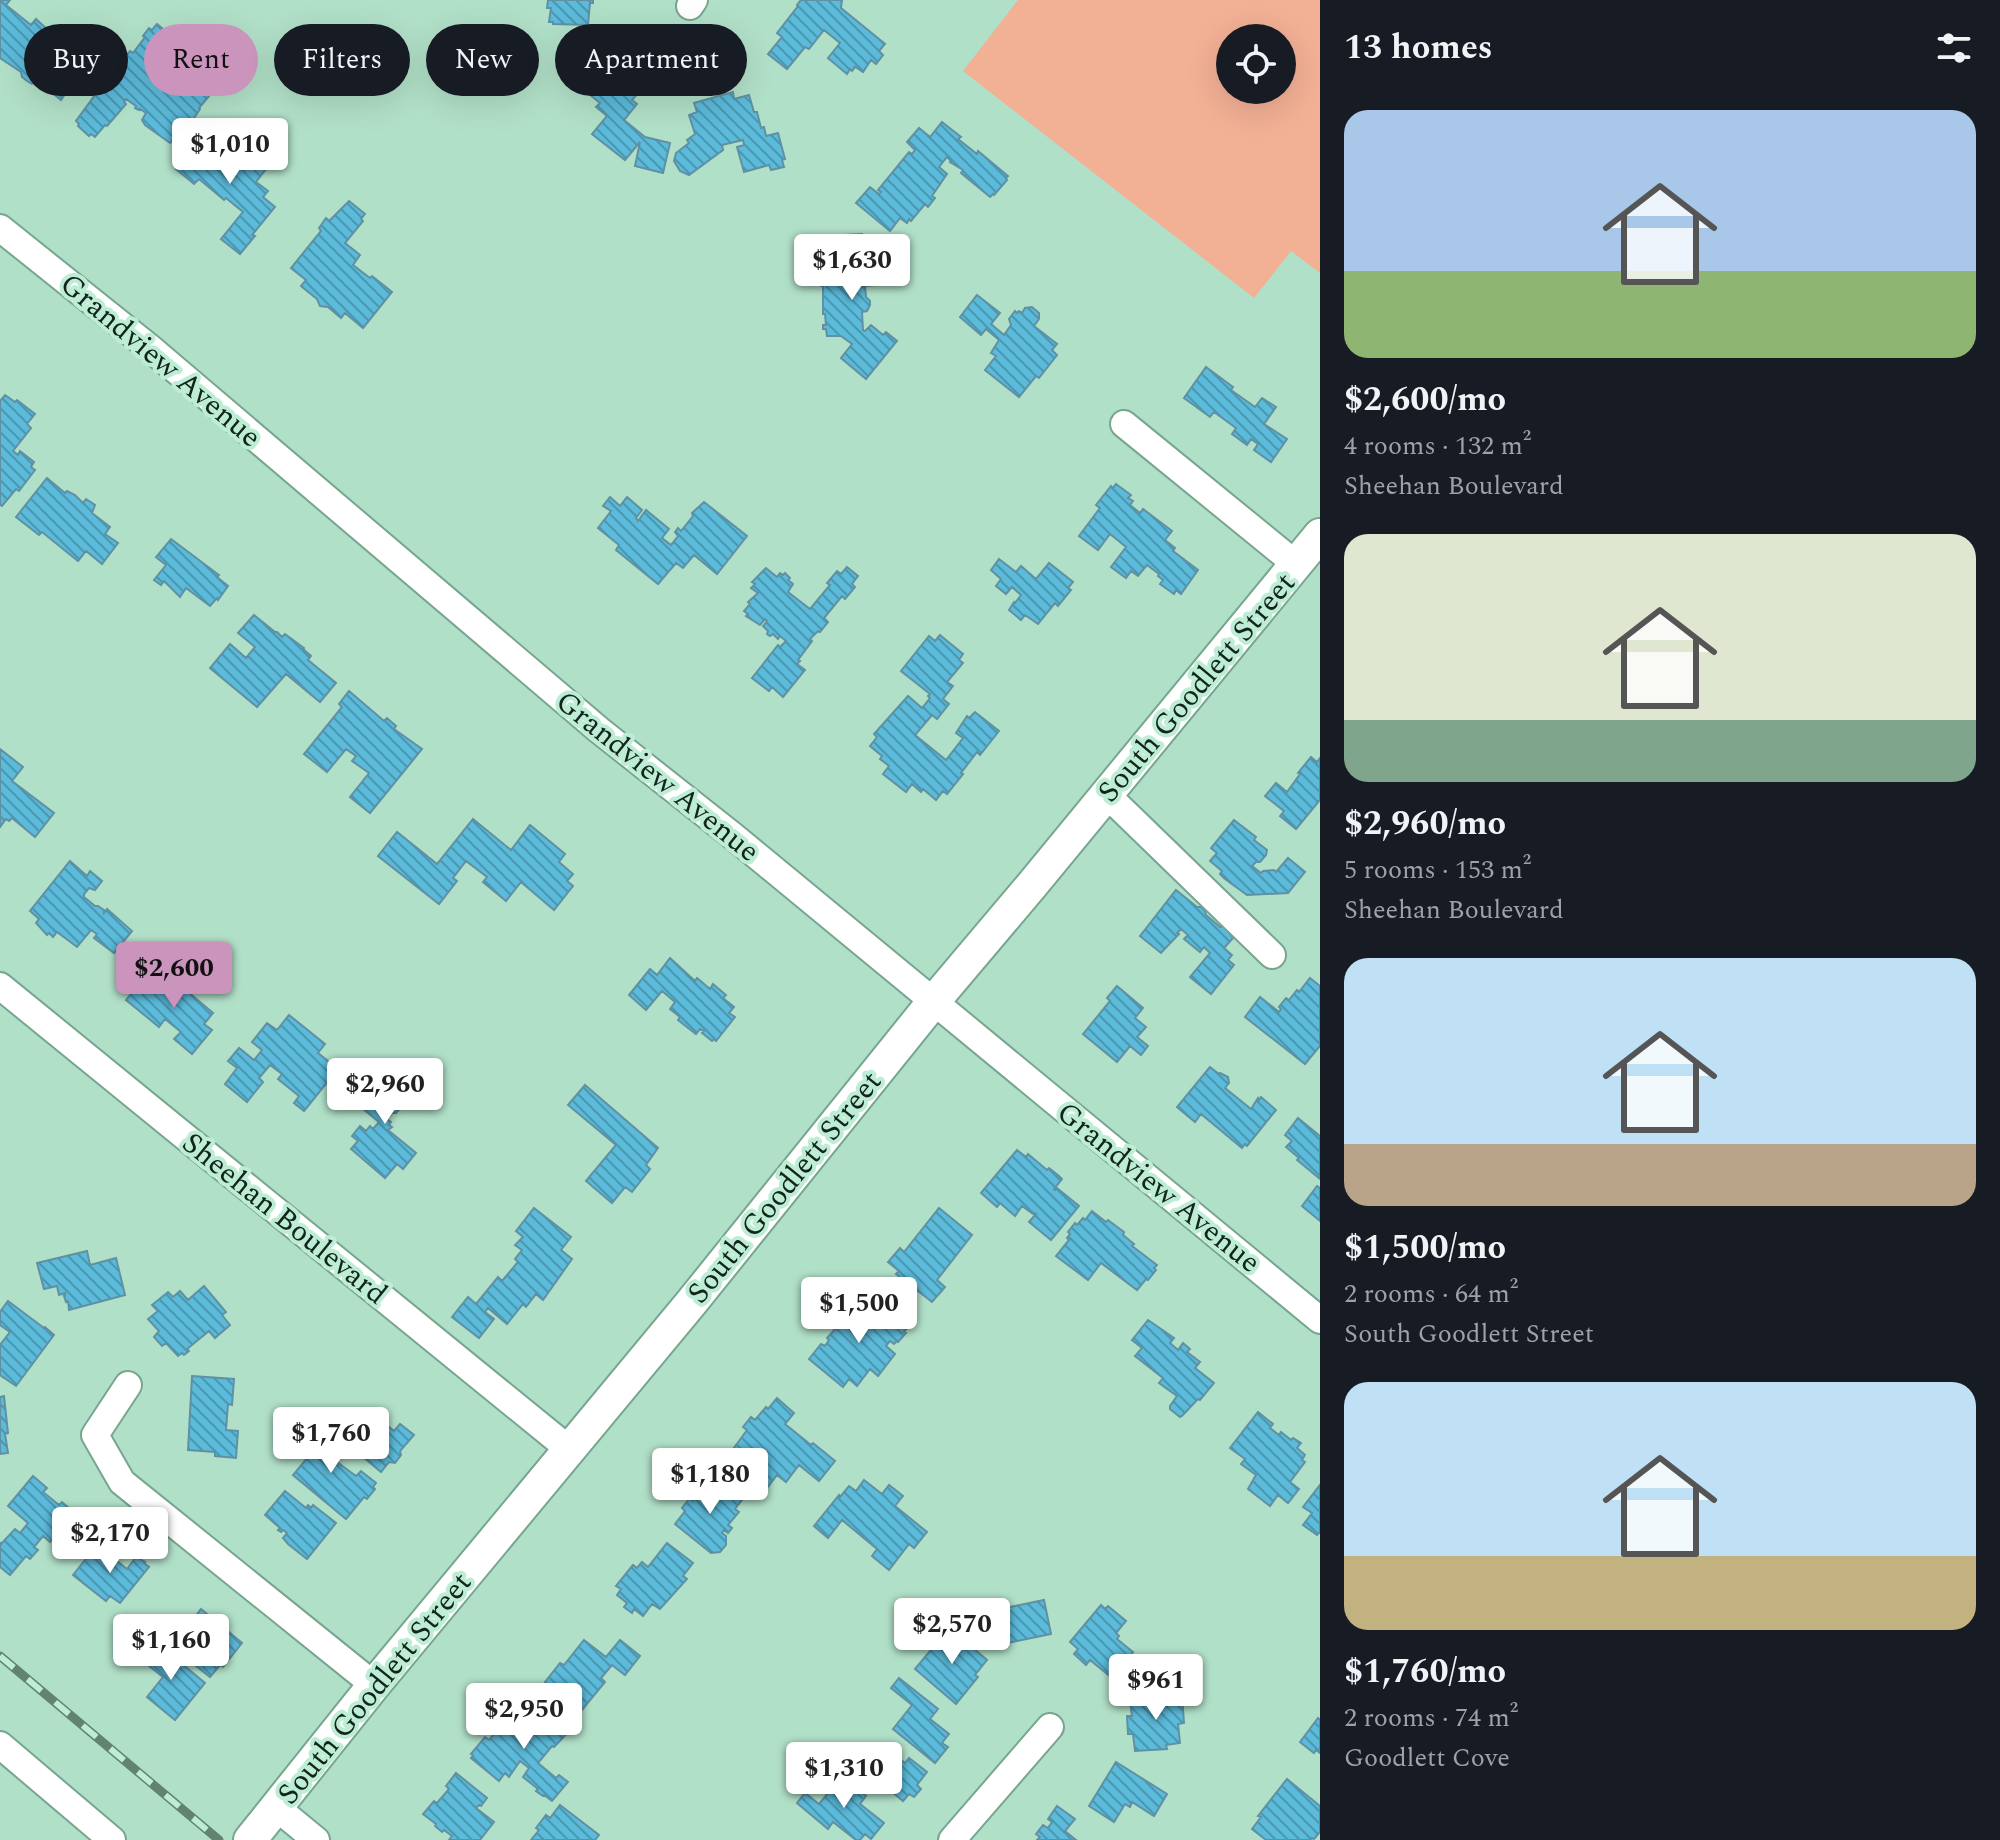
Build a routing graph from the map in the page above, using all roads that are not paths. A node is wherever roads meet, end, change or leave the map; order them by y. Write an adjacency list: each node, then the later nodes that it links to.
1 (0, 228): 8 (street, Grandview Avenue)
2 (1124, 424): 4 (street)
3 (1320, 535): 4 (main road, South Goodlett Street)
4 (1297, 565): 5 (main road, South Goodlett Street)
5 (1107, 795): 6 (street); 8 (main road, South Goodlett Street)
6 (1272, 955)
7 (0, 986): 11 (street, Sheehan Boulevard)
8 (934, 1001): 9 (street, Grandview Avenue); 11 (main road, South Goodlett Street)
9 (1320, 1320)
10 (128, 1385): 12 (street)
11 (570, 1450): 12 (main road, South Goodlett Street)
12 (374, 1685): 15 (main road, South Goodlett Street)
13 (1050, 1727): 19 (street)
14 (0, 1745): 16 (street)
15 (277, 1808): 17 (main road, South Goodlett Street); 18 (street)
16 (112, 1840)
17 (250, 1840)
18 (316, 1840)
19 (952, 1840)

